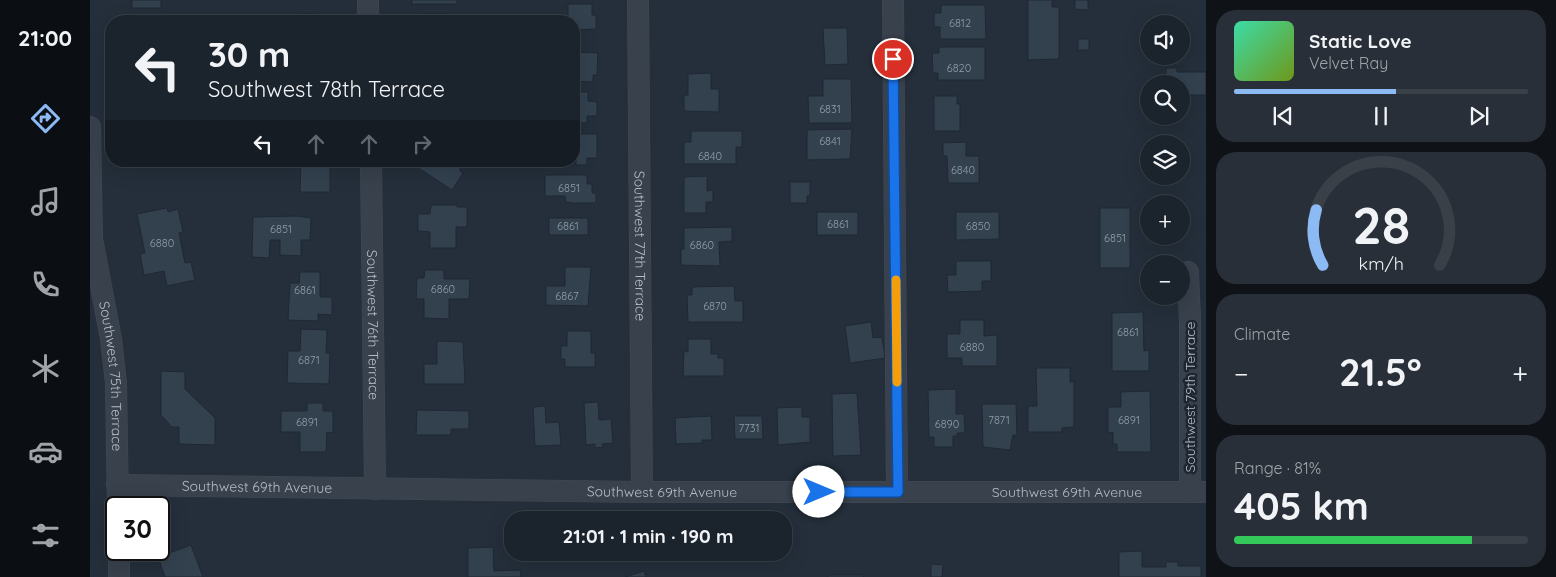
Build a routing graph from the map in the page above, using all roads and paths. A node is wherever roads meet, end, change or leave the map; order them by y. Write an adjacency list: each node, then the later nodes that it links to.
1 (368, 0): 4 (street)
2 (638, 0): 11 (street, Southwest 77th Terrace)
3 (892, 0): 12 (street)
4 (368, 15)
5 (90, 127): 7 (street, Southwest 75th Terrace)
6 (371, 167): 10 (street, Southwest 76th Terrace)
7 (90, 192): 9 (street, Southwest 75th Terrace)
8 (1189, 305): 13 (street, Southwest 79th Terrace)
9 (117, 484): 10 (street, Southwest 69th Avenue); 14 (street, Southwest 75th Terrace)
10 (375, 489): 11 (street, Southwest 69th Avenue)
11 (642, 492): 12 (street, Southwest 69th Avenue)
12 (898, 492): 13 (street, Southwest 69th Avenue)
13 (1198, 492)
14 (118, 496)
15 (119, 561): 16 (street)
16 (119, 577)

